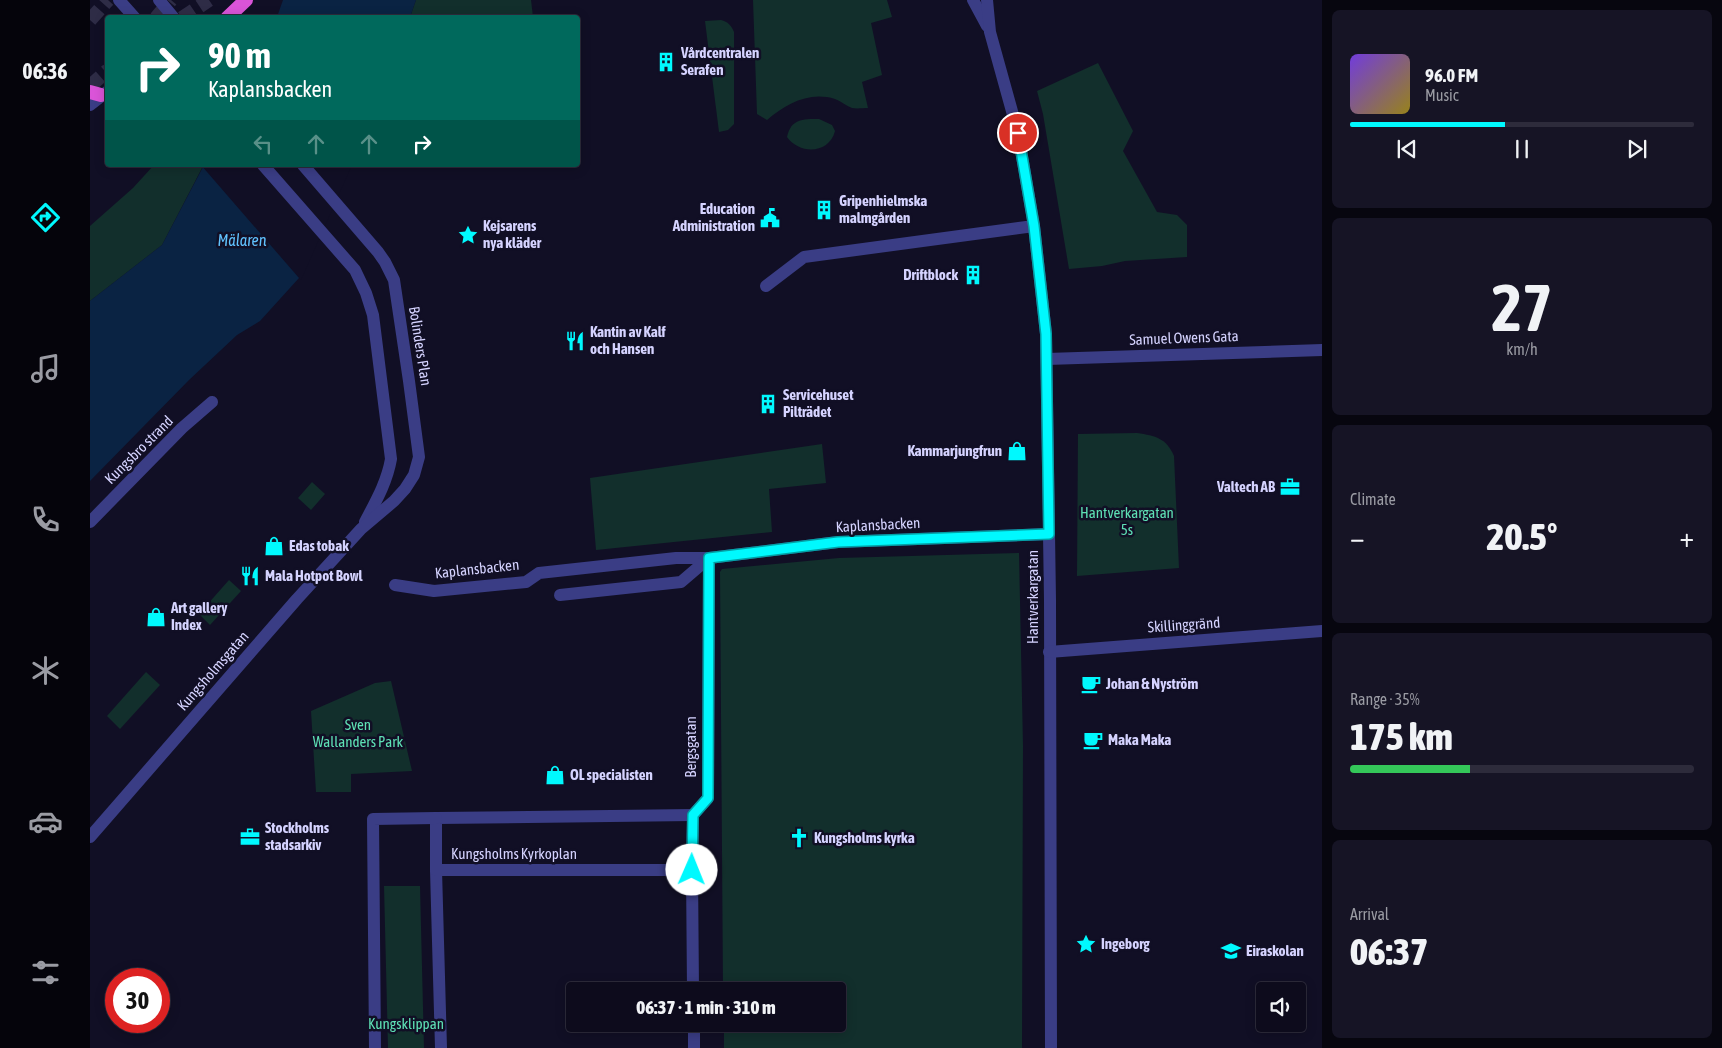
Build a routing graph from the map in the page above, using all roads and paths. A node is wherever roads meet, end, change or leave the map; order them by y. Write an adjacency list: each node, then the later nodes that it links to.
1 (119, 0): 6 (street)
2 (159, 0): 7 (street, bridge)
3 (246, 0): 8 (highway)
4 (973, 0): 9 (street, Hantverkargatan)
5 (987, 0): 9 (street, Hantverkargatan)
6 (132, 15)
7 (172, 15)
8 (230, 15)
9 (990, 32): 14 (street, Hantverkargatan)
10 (100, 93): 11 (street)
11 (90, 105)
12 (265, 167): 21 (street, Kungsholmsgatan)
13 (304, 167): 19 (street, Bolinders Plan)
14 (1034, 226): 15 (street); 17 (street, Hantverkargatan)
15 (766, 286)
16 (1322, 350): 17 (street, Samuel Owens Gata)
17 (1047, 359): 22 (street, Hantverkargatan)
18 (212, 402): 20 (street, Kungsbro strand)
19 (419, 457): 21 (street, Kungsholmsgatan)
20 (90, 522)
21 (361, 529): 30 (street, Kungsholmsgatan)
22 (1049, 534): 23 (street, Kaplansbacken); 27 (street, Hantverkargatan)
23 (709, 558): 24 (street, Kaplansbacken); 25 (street); 28 (street, Bergsgatan)
24 (395, 585)
25 (560, 595)
26 (1322, 631): 27 (street, Skillinggränd)
27 (1049, 652): 38 (street, Hantverkargatan)
28 (693, 815): 29 (street); 32 (street)
29 (436, 818): 31 (street, Kungsholms Kyrkoplan); 35 (street)
30 (90, 837)
31 (436, 870): 32 (street, Kungsholms Kyrkoplan); 36 (street)
32 (692, 870): 33 (street)
33 (693, 982)
34 (694, 1032): 37 (street)
35 (375, 1048)
36 (441, 1048)
37 (694, 1048)
38 (1052, 1048)

